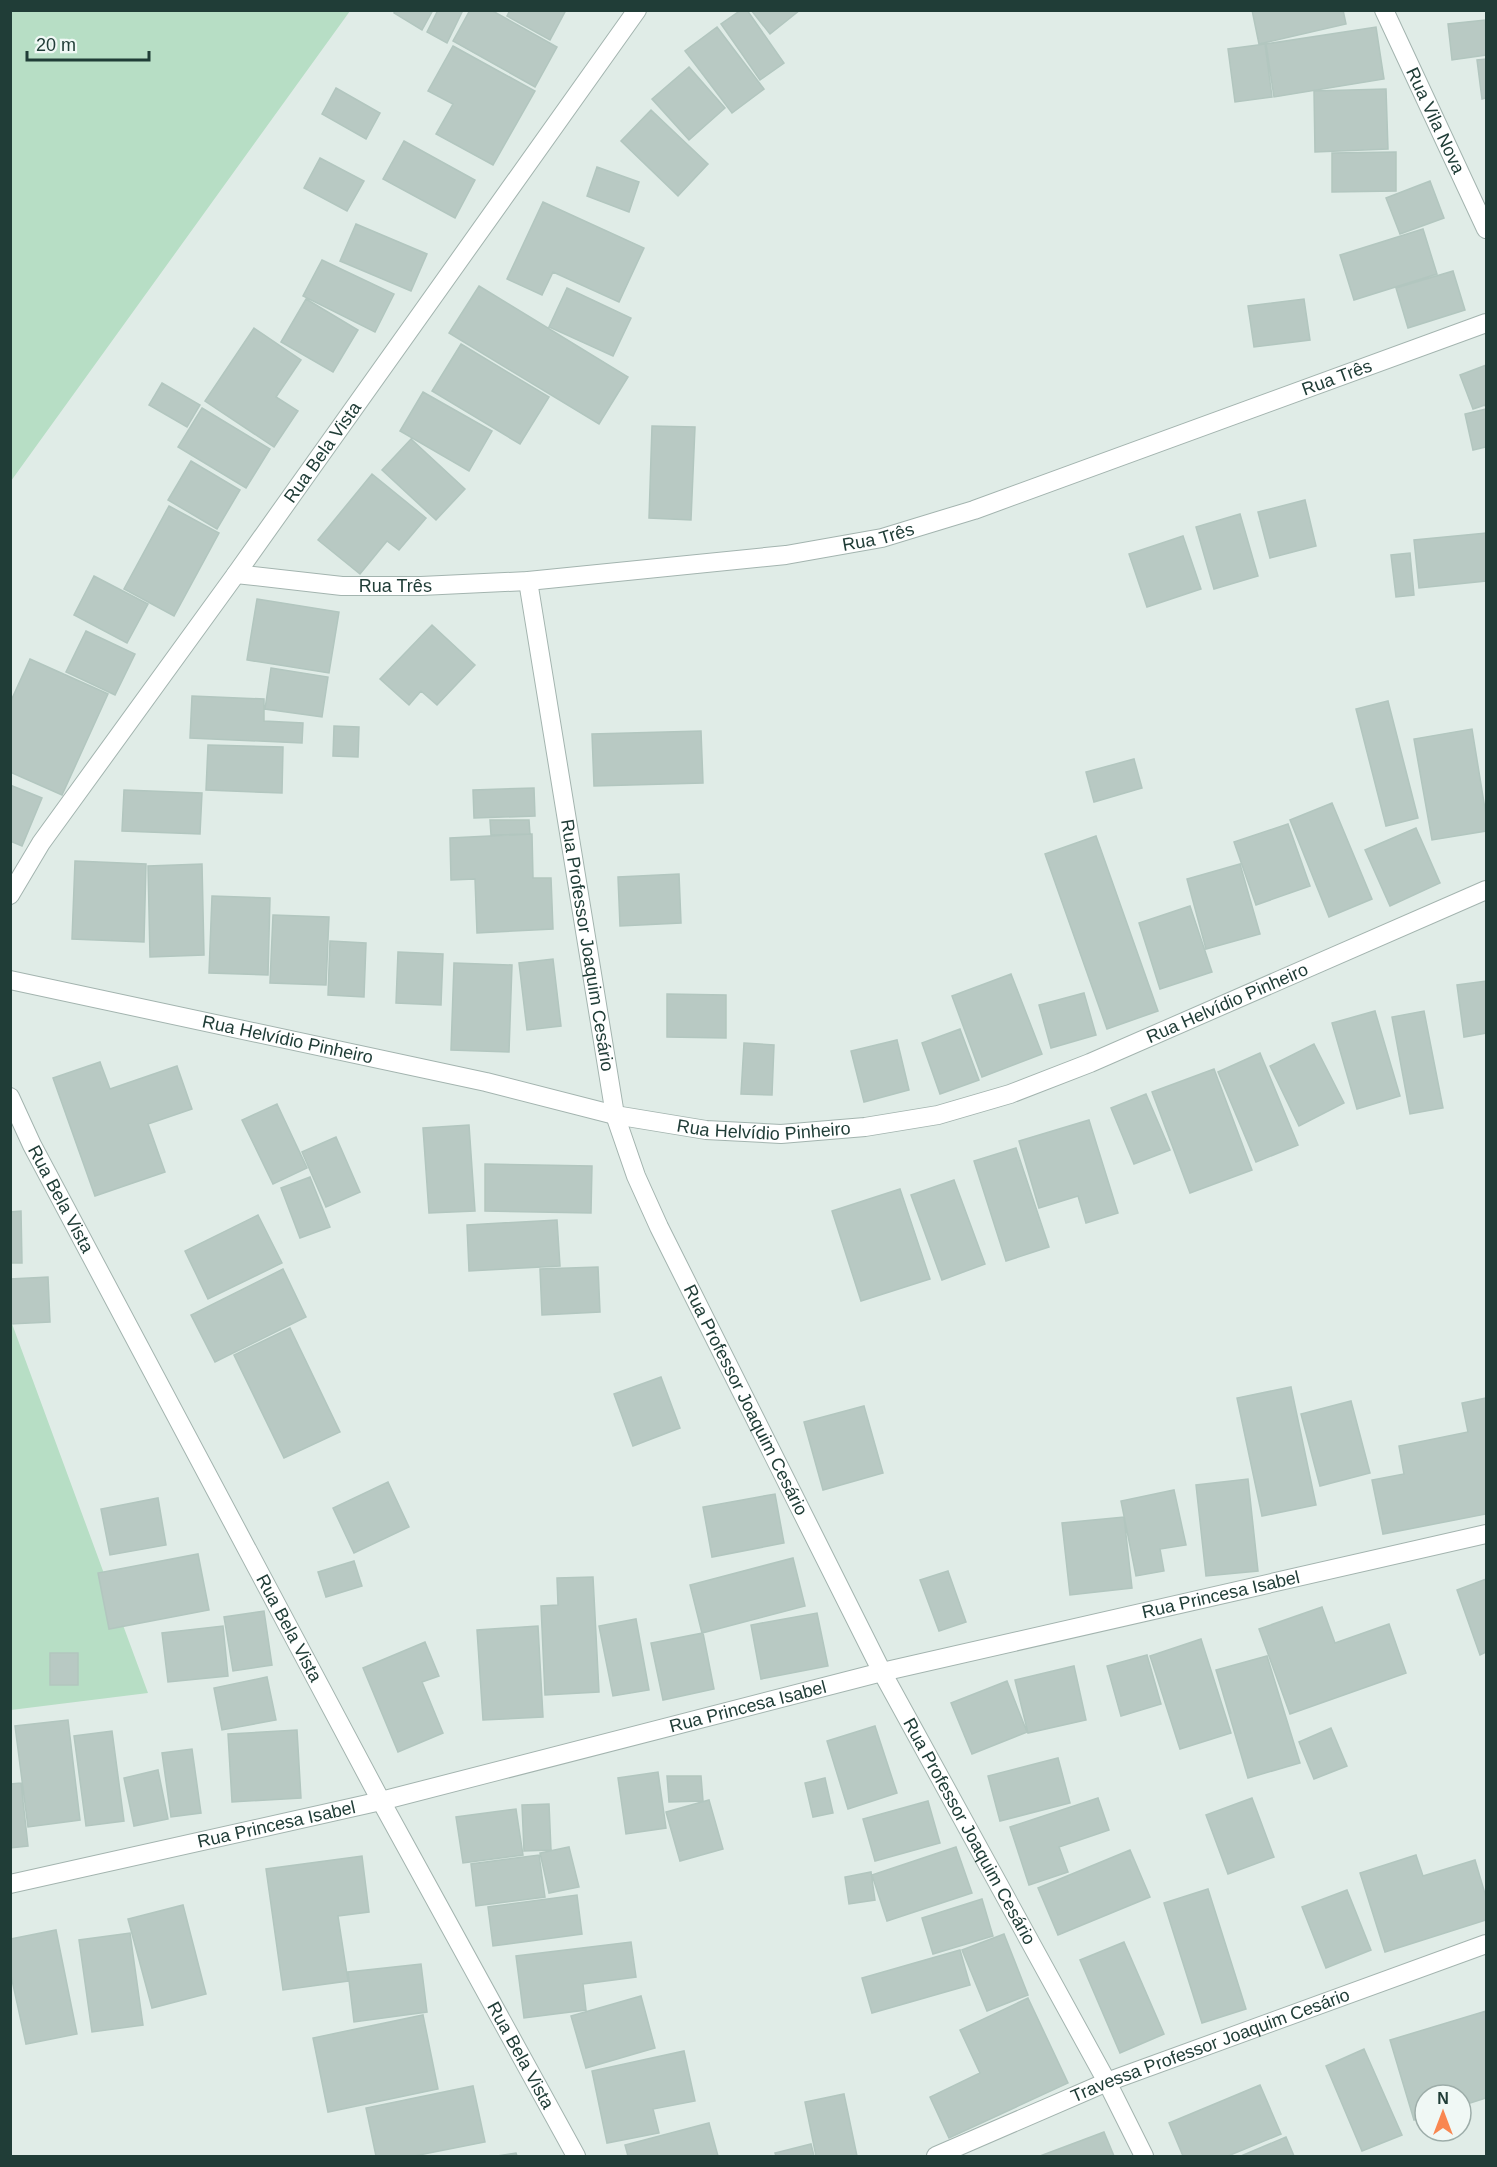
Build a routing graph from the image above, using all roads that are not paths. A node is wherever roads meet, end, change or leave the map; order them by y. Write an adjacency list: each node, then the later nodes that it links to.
1 (637, 10): 5 (street, Rua Bela Vista)
2 (1384, 10): 3 (street, Rua Vila Nova)
3 (1486, 229)
4 (1486, 323): 6 (street, Rua Três)
5 (236, 574): 6 (street, Rua Três); 8 (street, Rua Bela Vista)
6 (528, 581): 11 (street, Rua Professor Joaquim Cesário)
7 (1486, 890): 11 (street, Rua Helvídio Pinheiro)
8 (10, 895)
9 (10, 980): 11 (street, Rua Helvídio Pinheiro)
10 (10, 1097): 14 (street, Rua Bela Vista)
11 (615, 1115): 13 (street, Rua Professor Joaquim Cesário)
12 (1486, 1534): 13 (street, Rua Princesa Isabel)
13 (882, 1672): 14 (street, Rua Princesa Isabel); 17 (street, Rua Professor Joaquim Cesário)
14 (381, 1801): 15 (street, Rua Princesa Isabel); 18 (street, Rua Bela Vista)
15 (10, 1884)
16 (1486, 1944): 17 (street, Travessa Professor Joaquim Cesário)
17 (1107, 2082): 19 (street, Travessa Professor Joaquim Cesário); 20 (street, Rua Professor Joaquim Cesário)
18 (576, 2157)
19 (936, 2157)
20 (1144, 2157)

